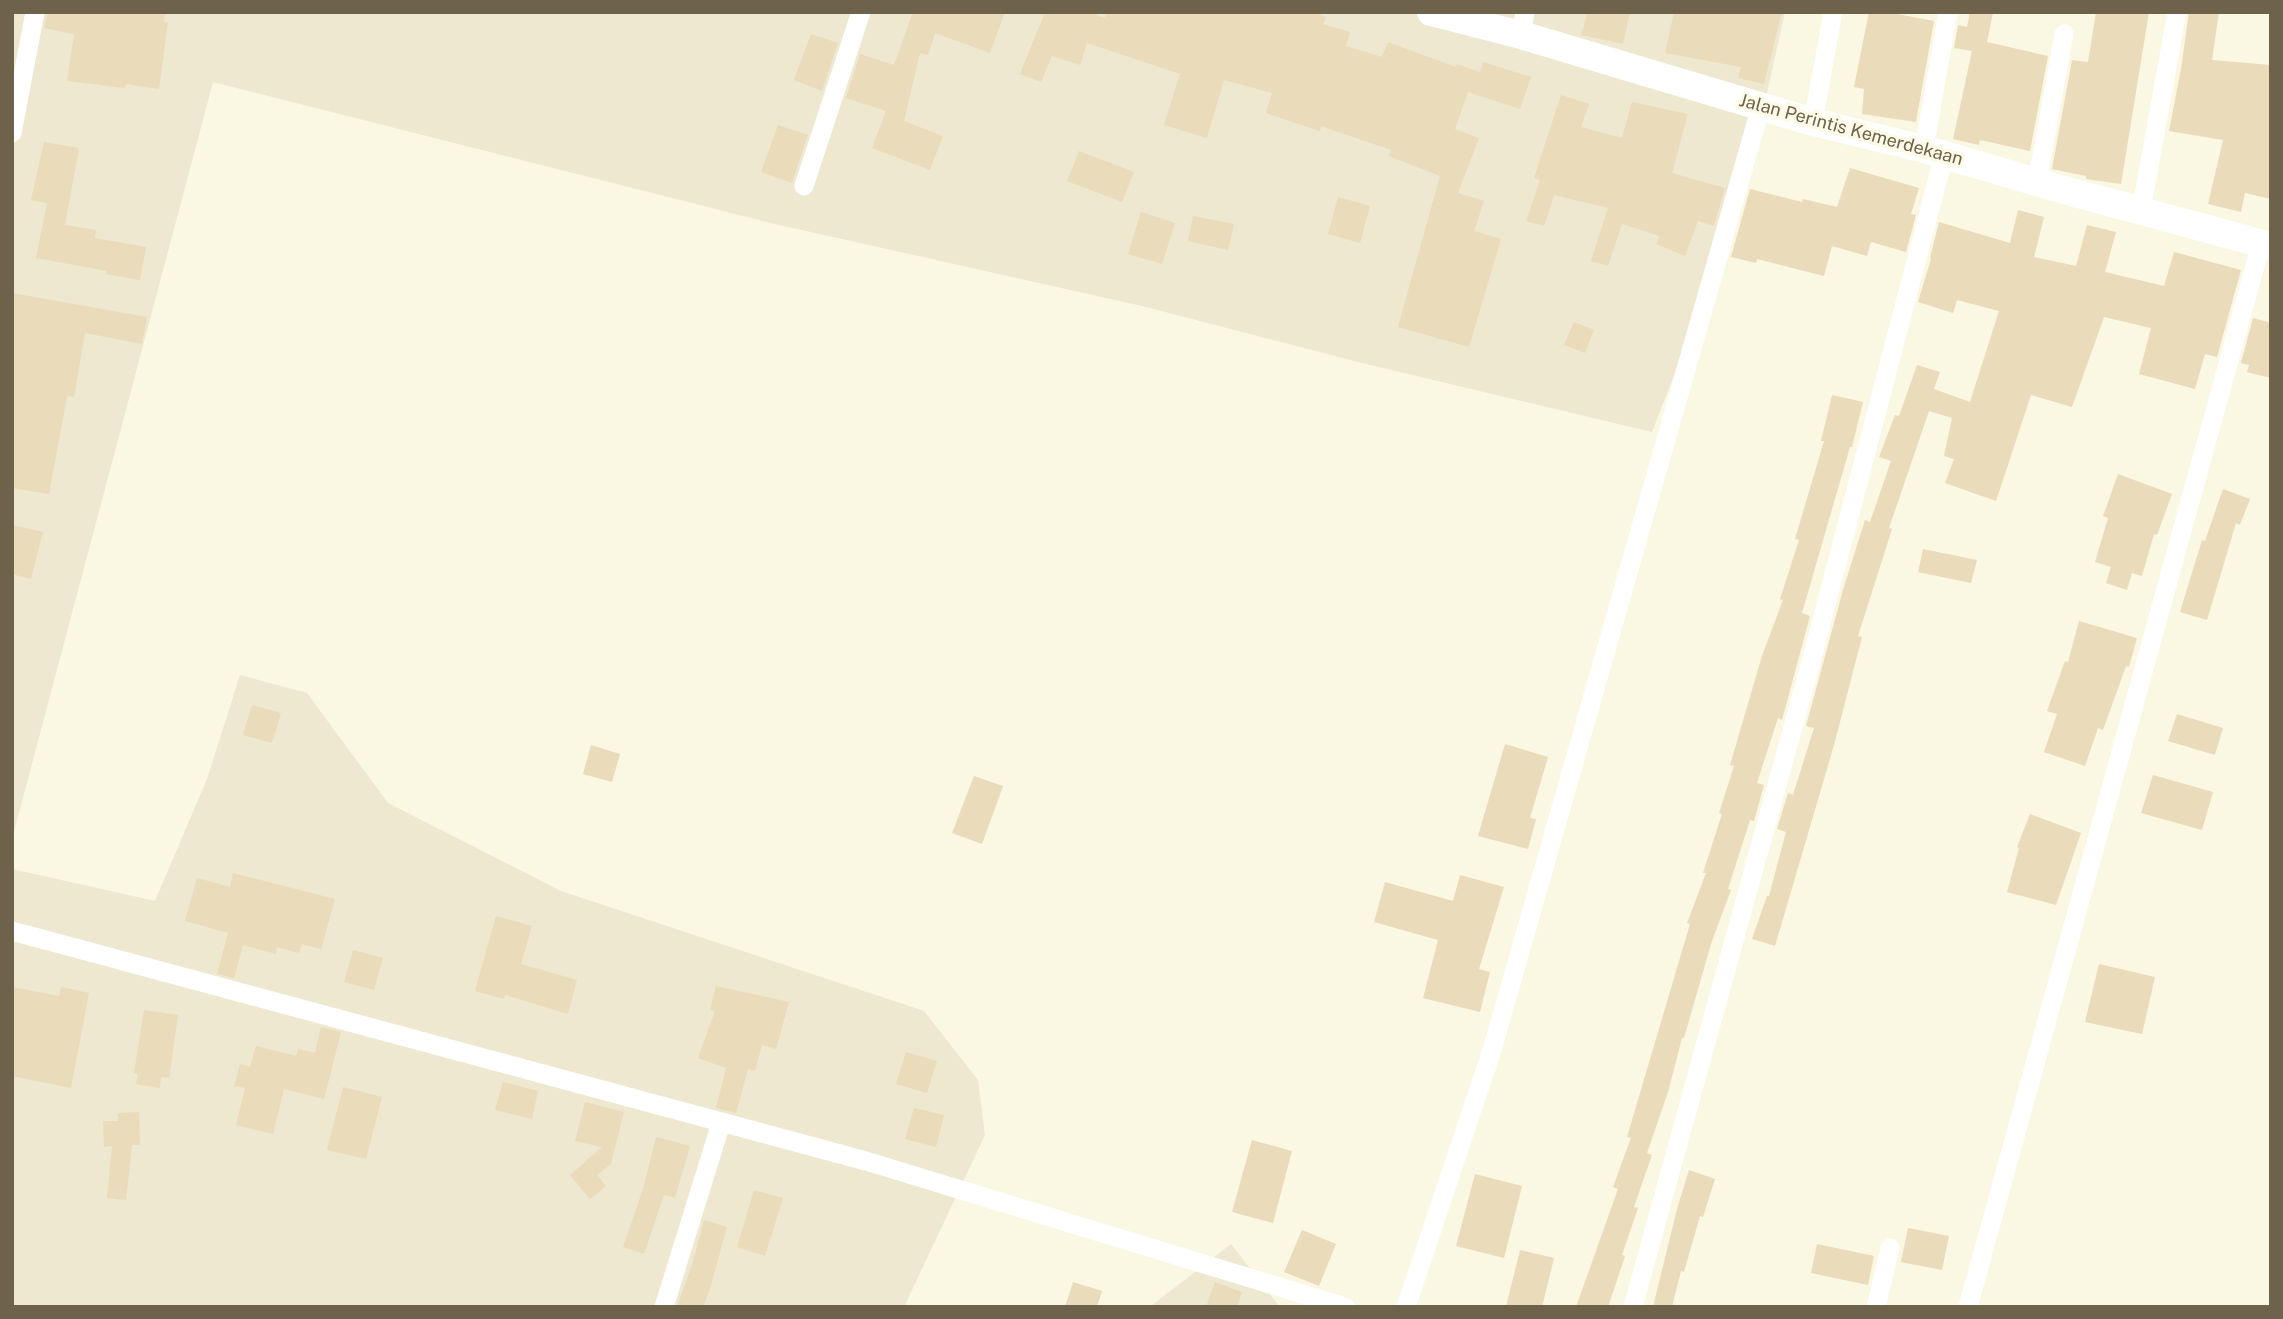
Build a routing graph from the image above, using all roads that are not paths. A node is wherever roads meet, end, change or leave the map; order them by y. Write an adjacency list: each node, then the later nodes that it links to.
1 (35, 12): 11 (street)
2 (861, 12): 14 (street)
3 (1431, 12): 7 (street, Jalan Perintis Kemerdekaan)
4 (1833, 12): 10 (street)
5 (1948, 12): 12 (street)
6 (2177, 12): 15 (street)
7 (1523, 24): 9 (street, Jalan Perintis Kemerdekaan)
8 (2064, 34): 13 (street)
9 (1760, 106): 10 (street, Jalan Perintis Kemerdekaan); 22 (street)
10 (1813, 121): 12 (street, Jalan Perintis Kemerdekaan)
11 (12, 133)
12 (1934, 152): 13 (street, Jalan Perintis Kemerdekaan); 23 (street)
13 (2037, 183): 15 (street, Jalan Perintis Kemerdekaan)
14 (804, 186)
15 (2141, 211): 16 (street, Jalan Perintis Kemerdekaan)
16 (2266, 245): 25 (street)
17 (12, 931): 18 (street)
18 (721, 1123): 20 (street); 21 (street)
19 (1890, 1248): 24 (street)
20 (664, 1307)
21 (1345, 1307)
22 (1406, 1307)
23 (1633, 1307)
24 (1876, 1307)
25 (1968, 1307)

